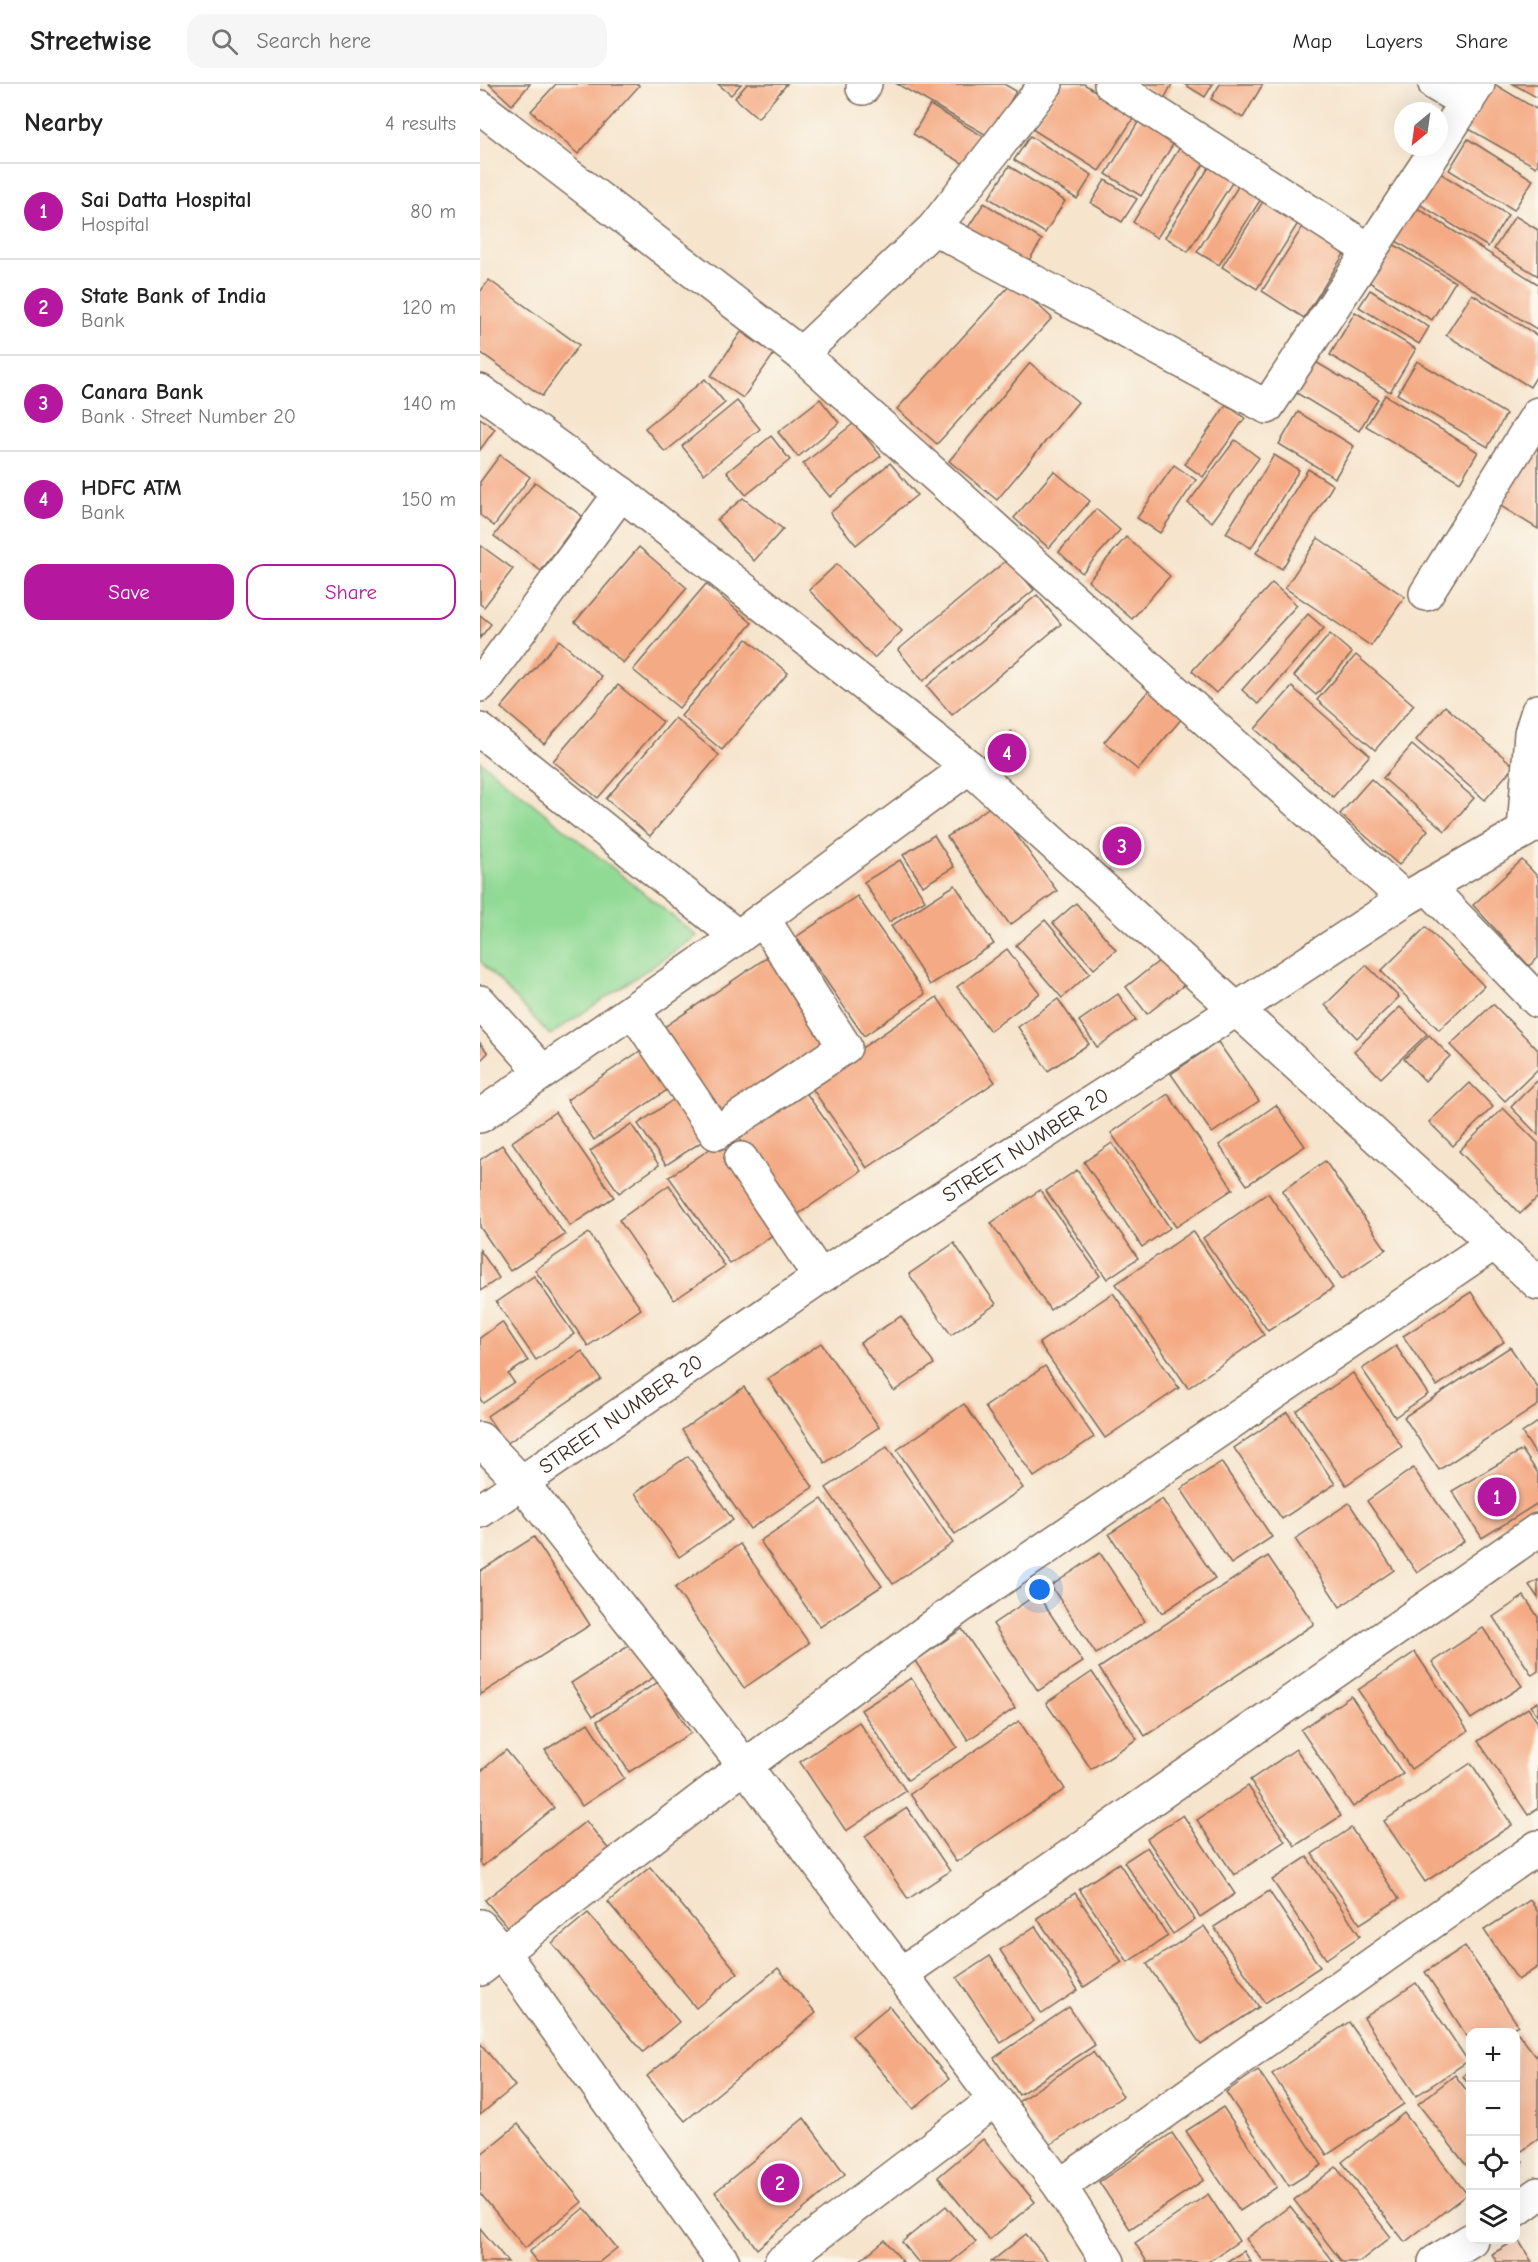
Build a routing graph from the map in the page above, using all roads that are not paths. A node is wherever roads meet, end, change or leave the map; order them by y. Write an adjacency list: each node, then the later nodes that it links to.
1 (1046, 84): 8 (street)
2 (1111, 84): 9 (street)
3 (1435, 84): 4 (street)
4 (1472, 94): 6 (street)
5 (480, 107): 10 (street)
6 (1448, 131)
7 (1431, 156): 9 (street)
8 (934, 228): 9 (street); 10 (street)
9 (1369, 250)
10 (801, 354): 20 (street)
11 (480, 391): 13 (street)
12 (1538, 414): 14 (street)
13 (621, 492): 15 (street); 18 (street)
14 (1426, 594)
15 (480, 685)
16 (1538, 711): 19 (street)
17 (480, 730): 21 (street)
18 (969, 767): 21 (street); 24 (street)
19 (1531, 827): 20 (street, STREET NUMBER 20)
20 (1416, 892): 22 (street); 24 (street, STREET NUMBER 20)
21 (750, 928): 25 (street); 25 (street)
22 (1538, 1001)
23 (480, 1002): 26 (street)
24 (1237, 1009): 29 (street); 30 (street, STREET NUMBER 20)
25 (633, 1010): 26 (street)
26 (543, 1072): 27 (street)
27 (480, 1116)
28 (741, 1159): 30 (street)
29 (1494, 1243): 31 (street); 36 (street)
30 (820, 1277): 33 (street, STREET NUMBER 20)
31 (1538, 1283)
32 (480, 1439): 33 (street)
33 (522, 1483): 34 (street, STREET NUMBER 20); 36 (street)
34 (480, 1511)
35 (1538, 1530): 40 (street)
36 (745, 1766): 39 (street); 40 (street)
37 (1538, 1847): 42 (street)
38 (480, 1926): 39 (street)
39 (491, 1961): 46 (street)
40 (901, 1974): 41 (street)
41 (995, 2100): 42 (street); 47 (street)
42 (1060, 2186): 48 (street)
43 (1538, 2194): 44 (street)
44 (1520, 2207)
45 (1466, 2243): 49 (street)
46 (723, 2262)
47 (781, 2262)
48 (1108, 2262)
49 (1435, 2262)

